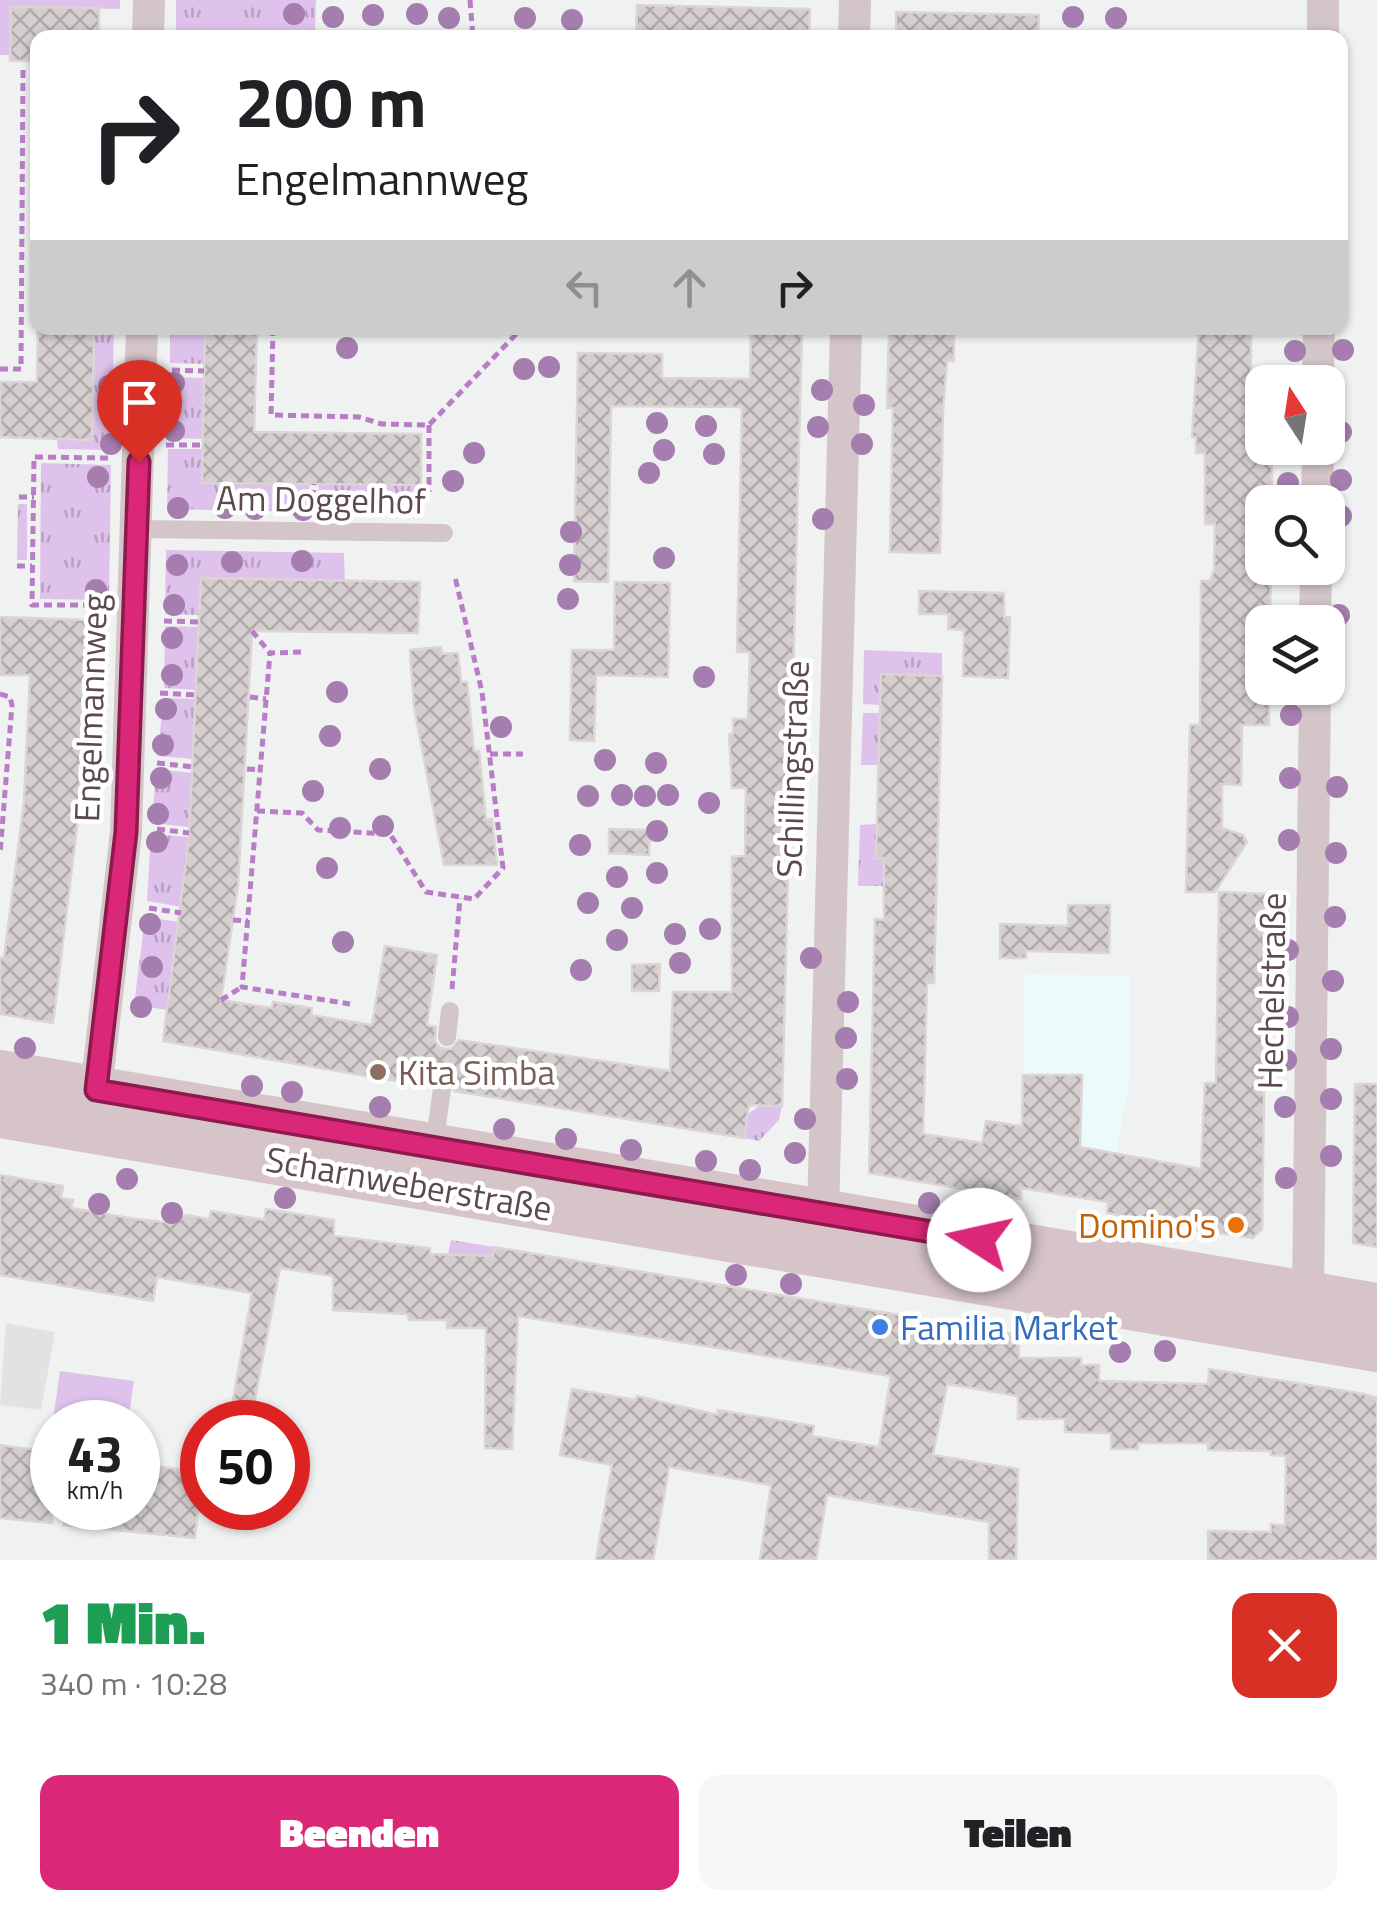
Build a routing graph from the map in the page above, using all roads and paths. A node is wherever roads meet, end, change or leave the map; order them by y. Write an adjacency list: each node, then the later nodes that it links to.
1 (149, 0): 5 (street)
2 (470, 0): 6 (path)
3 (855, 0): 7 (street)
4 (1323, 0): 8 (street)
5 (148, 30)
6 (472, 30)
7 (854, 30)
8 (1322, 30)
9 (24, 69): 16 (path)
10 (142, 335): 28 (street, Engelmannweg)
11 (274, 335): 19 (path)
12 (512, 335): 19 (path)
13 (846, 335): 72 (street, Schillingstraße)
14 (1319, 335): 15 (street)
15 (1318, 365)
16 (0, 368)
17 (162, 370): 18 (path)
18 (204, 372)
19 (428, 425): 24 (path)
20 (160, 445): 21 (path)
21 (203, 445)
22 (116, 458): 26 (path)
23 (314, 484): 27 (path)
24 (429, 492)
25 (19, 496): 26 (path)
26 (34, 497): 31 (path)
27 (312, 516)
28 (137, 529): 29 (lane, Am Doggelhof); 69 (street, Engelmannweg)
29 (444, 532)
30 (17, 566): 31 (path)
31 (32, 566): 33 (path)
32 (455, 577): 45 (path)
33 (116, 606)
34 (158, 620): 35 (path)
35 (201, 622)
36 (252, 631): 38 (path)
37 (301, 652): 38 (path)
38 (270, 653): 43 (path)
39 (155, 693): 41 (path)
40 (0, 694): 56 (path)
41 (197, 694)
42 (250, 697): 43 (path)
43 (266, 698): 50 (path)
44 (1314, 705): 74 (street, Hechelstraße)
45 (490, 754): 46 (path); 57 (path)
46 (524, 754)
47 (150, 762): 48 (path)
48 (194, 766)
49 (247, 769): 50 (path)
50 (260, 770): 51 (path)
51 (256, 810): 55 (path); 57 (path)
52 (146, 828): 53 (path)
53 (188, 833)
54 (242, 838): 55 (path)
55 (254, 840): 61 (path)
56 (0, 854)
57 (460, 898): 65 (path)
58 (139, 906): 59 (path)
59 (181, 913)
60 (233, 920): 61 (path)
61 (248, 922): 62 (path)
62 (242, 986): 63 (path); 64 (path)
63 (221, 1000)
64 (350, 1004)
65 (450, 1010): 66 (lane)
66 (447, 1038)
67 (0, 1074): 69 (main road, Scharnweberstraße)
68 (442, 1089): 71 (lane)
69 (96, 1090): 71 (main road, Scharnweberstraße)
70 (0, 1114): 72 (main road, Scharnweberstraße)
71 (434, 1148): 72 (main road, Scharnweberstraße)
72 (820, 1233): 74 (main road, Scharnweberstraße)
73 (1377, 1308): 74 (main road, Scharnweberstraße)
74 (1306, 1316): 75 (main road, Scharnweberstraße)
75 (1377, 1348)

